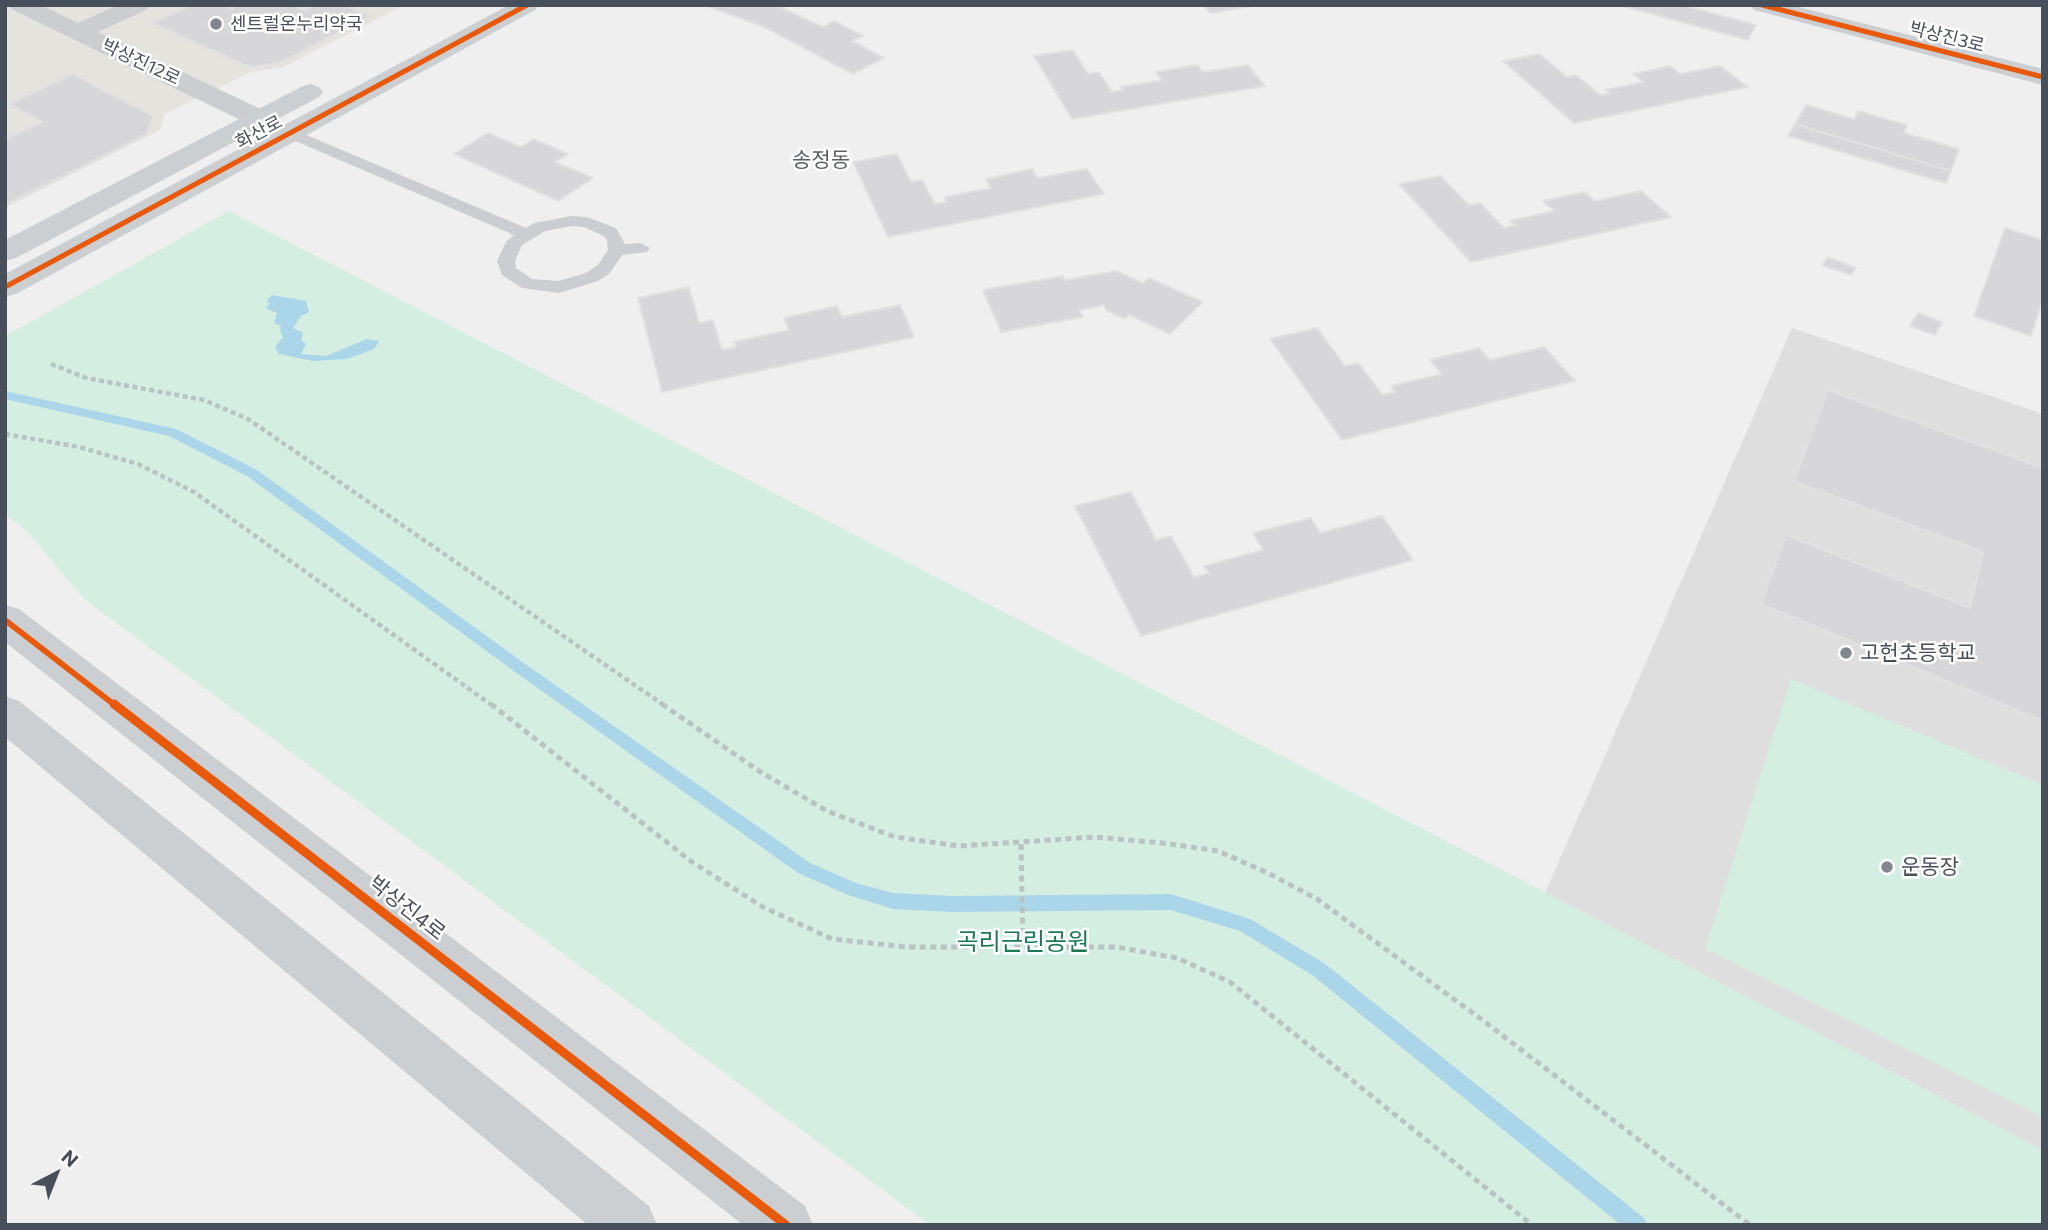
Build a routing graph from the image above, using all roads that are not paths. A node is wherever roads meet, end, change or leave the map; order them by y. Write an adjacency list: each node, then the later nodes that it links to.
1 (21, 5): 7 (street, 박상진12로)
2 (138, 5): 7 (street)
3 (476, 5): 8 (street)
4 (527, 5): 13 (street, 화산로)
5 (1762, 5): 10 (street, 박상진3로)
6 (1817, 5): 9 (street, 박상진3로)
7 (78, 32): 12 (street, 박상진12로)
8 (368, 62)
9 (2043, 62)
10 (2043, 77)
11 (332, 81): 12 (street, 화산로)
12 (260, 118): 17 (street, 화산로)
13 (290, 133): 14 (lane); 18 (street, 화산로)
14 (526, 234): 16 (lane); 16 (lane)
15 (641, 248): 16 (lane)
16 (617, 250)
17 (5, 252)
18 (5, 287)
19 (5, 620): 22 (street, 박상진4로)
20 (5, 713): 21 (street)
21 (630, 1225)
22 (786, 1225)

